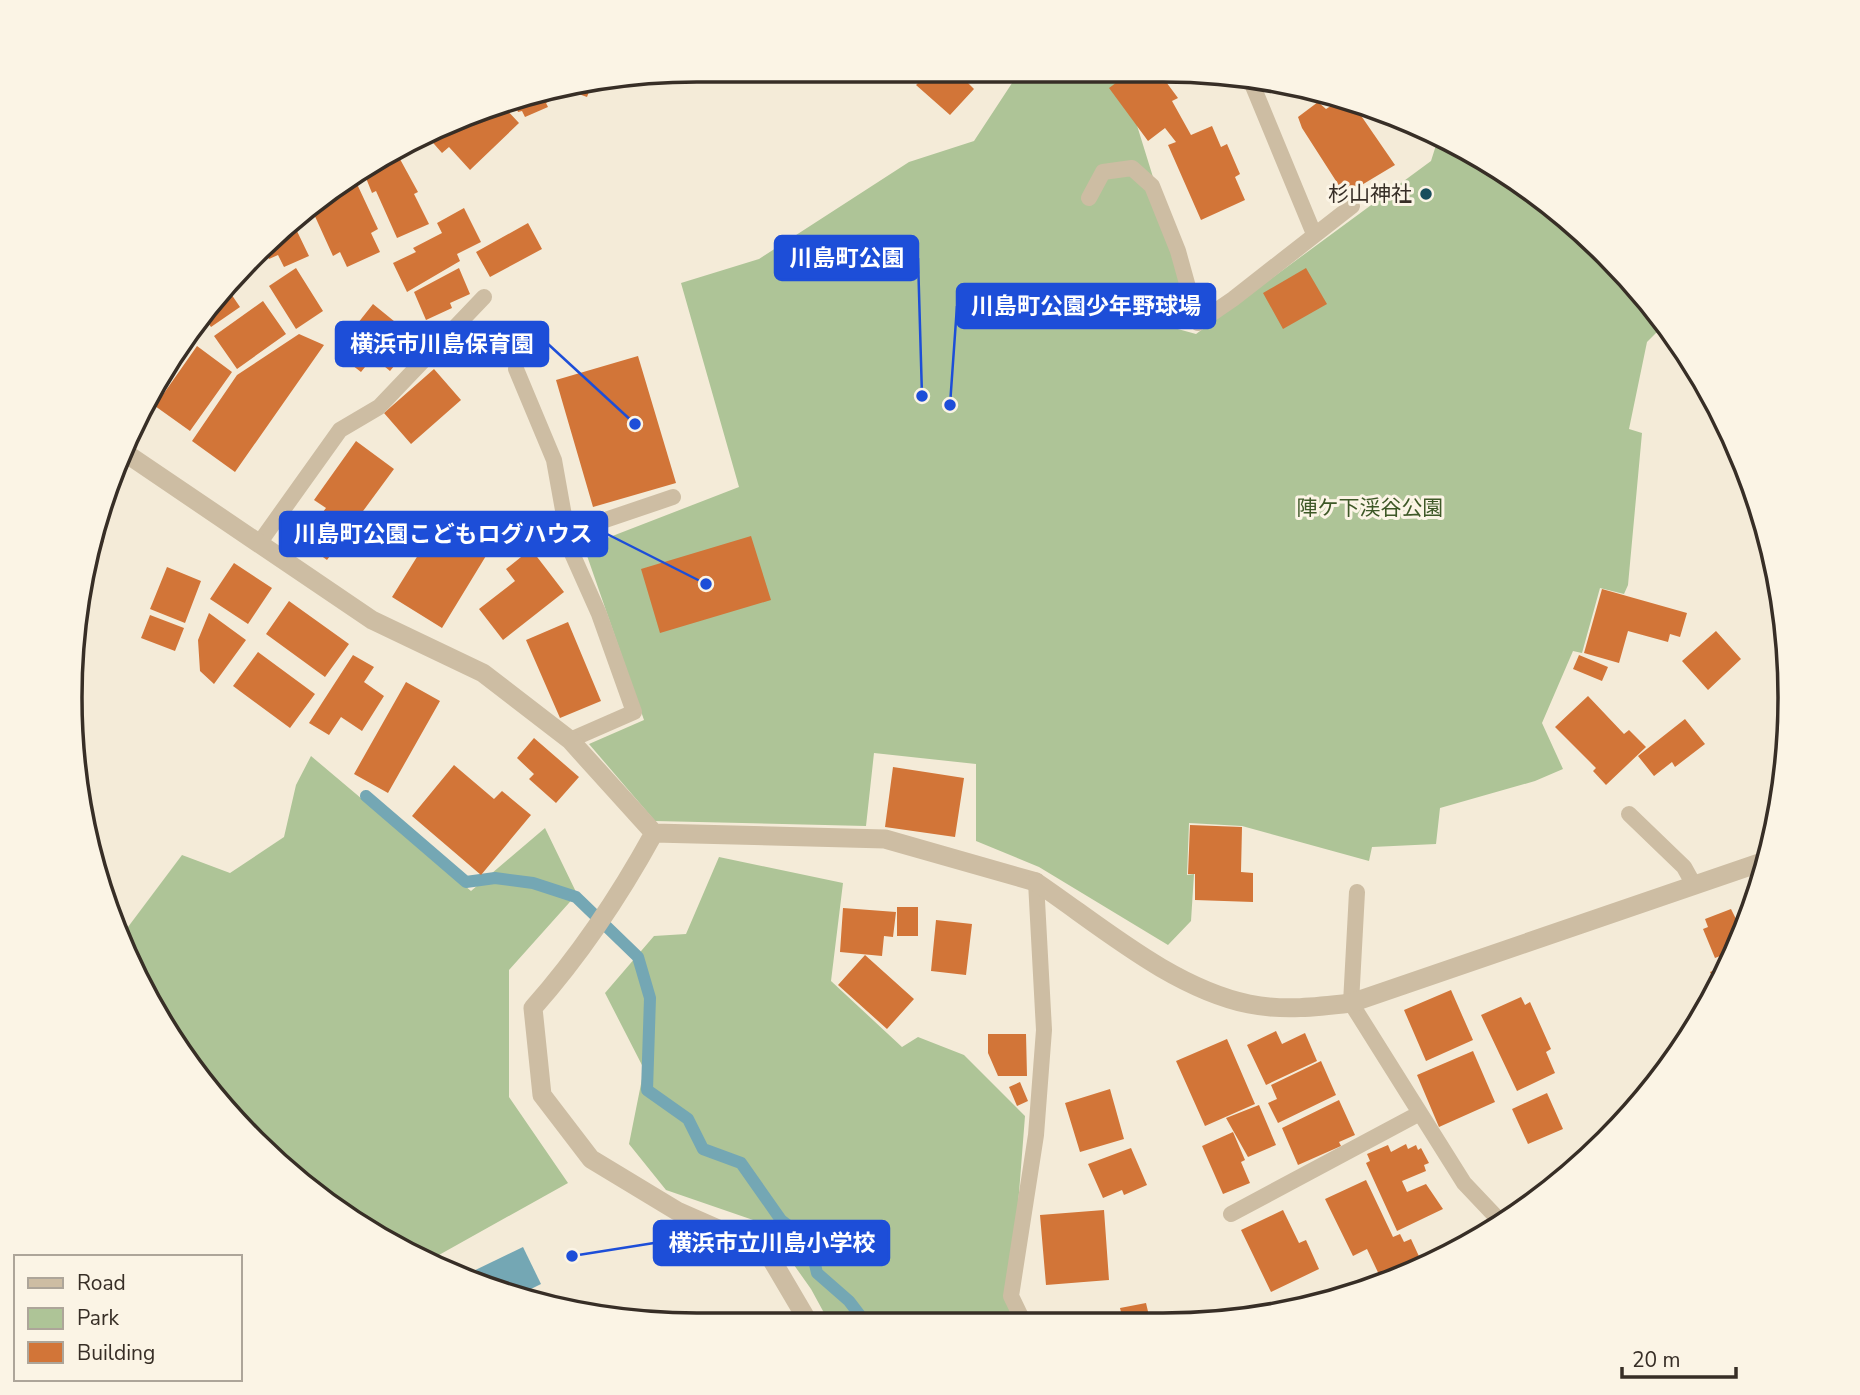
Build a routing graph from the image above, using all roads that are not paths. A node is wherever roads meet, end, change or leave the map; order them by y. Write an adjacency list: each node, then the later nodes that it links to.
1 (1254, 90): 4 (lane)
2 (1088, 198): 4 (lane)
3 (1352, 206): 4 (lane)
4 (1314, 234)
5 (484, 297): 10 (lane)
6 (516, 369): 9 (lane)
7 (131, 457): 10 (street)
8 (673, 497): 9 (lane)
9 (567, 533): 11 (lane)
10 (260, 542): 11 (street)
11 (570, 740): 13 (street)
12 (1629, 814): 16 (lane)
13 (654, 833): 15 (street); 22 (street)
14 (1754, 866): 16 (street)
15 (1036, 882): 18 (street); 23 (lane)
16 (1694, 886): 18 (street)
17 (1357, 892): 18 (lane)
18 (1351, 1003): 19 (lane)
19 (1420, 1113): 20 (lane); 21 (lane)
20 (1231, 1214)
21 (1494, 1215)
22 (803, 1313)
23 (1019, 1313)

